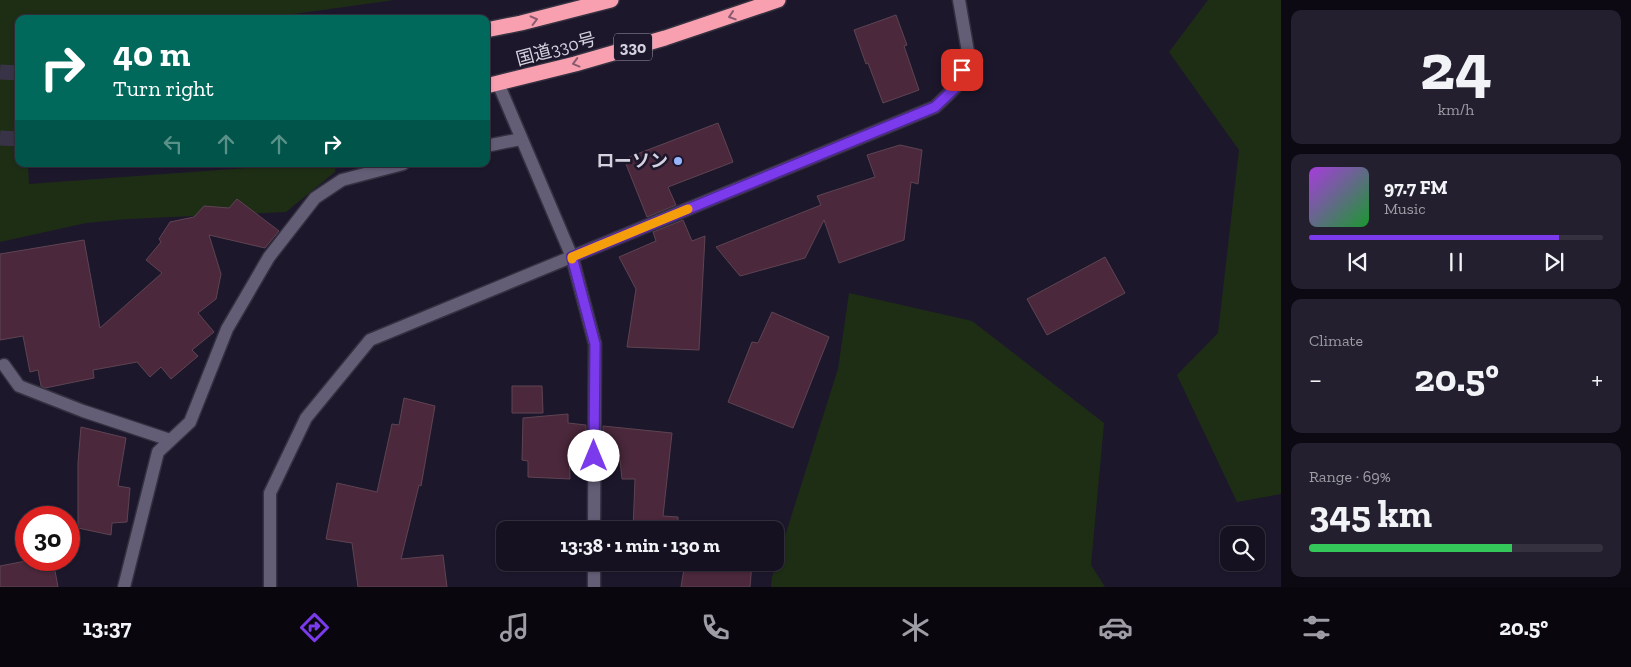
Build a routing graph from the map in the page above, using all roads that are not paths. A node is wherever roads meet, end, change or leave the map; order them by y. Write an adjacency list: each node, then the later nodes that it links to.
1 (610, 0): 4 (highway, 国道330号, one-way to 1)
2 (778, 0): 5 (highway, 国道330号 / 330, one-way to 5)
3 (959, 0): 9 (street)
4 (490, 29)
5 (492, 84): 6 (street)
6 (521, 139): 7 (street); 9 (street)
7 (490, 145)
8 (392, 167): 11 (street)
9 (572, 257): 12 (street); 15 (street)
10 (4, 365): 11 (street)
11 (170, 440): 14 (street)
12 (594, 521)
13 (594, 571): 16 (street)
14 (124, 587)
15 (270, 587)
16 (594, 587)

